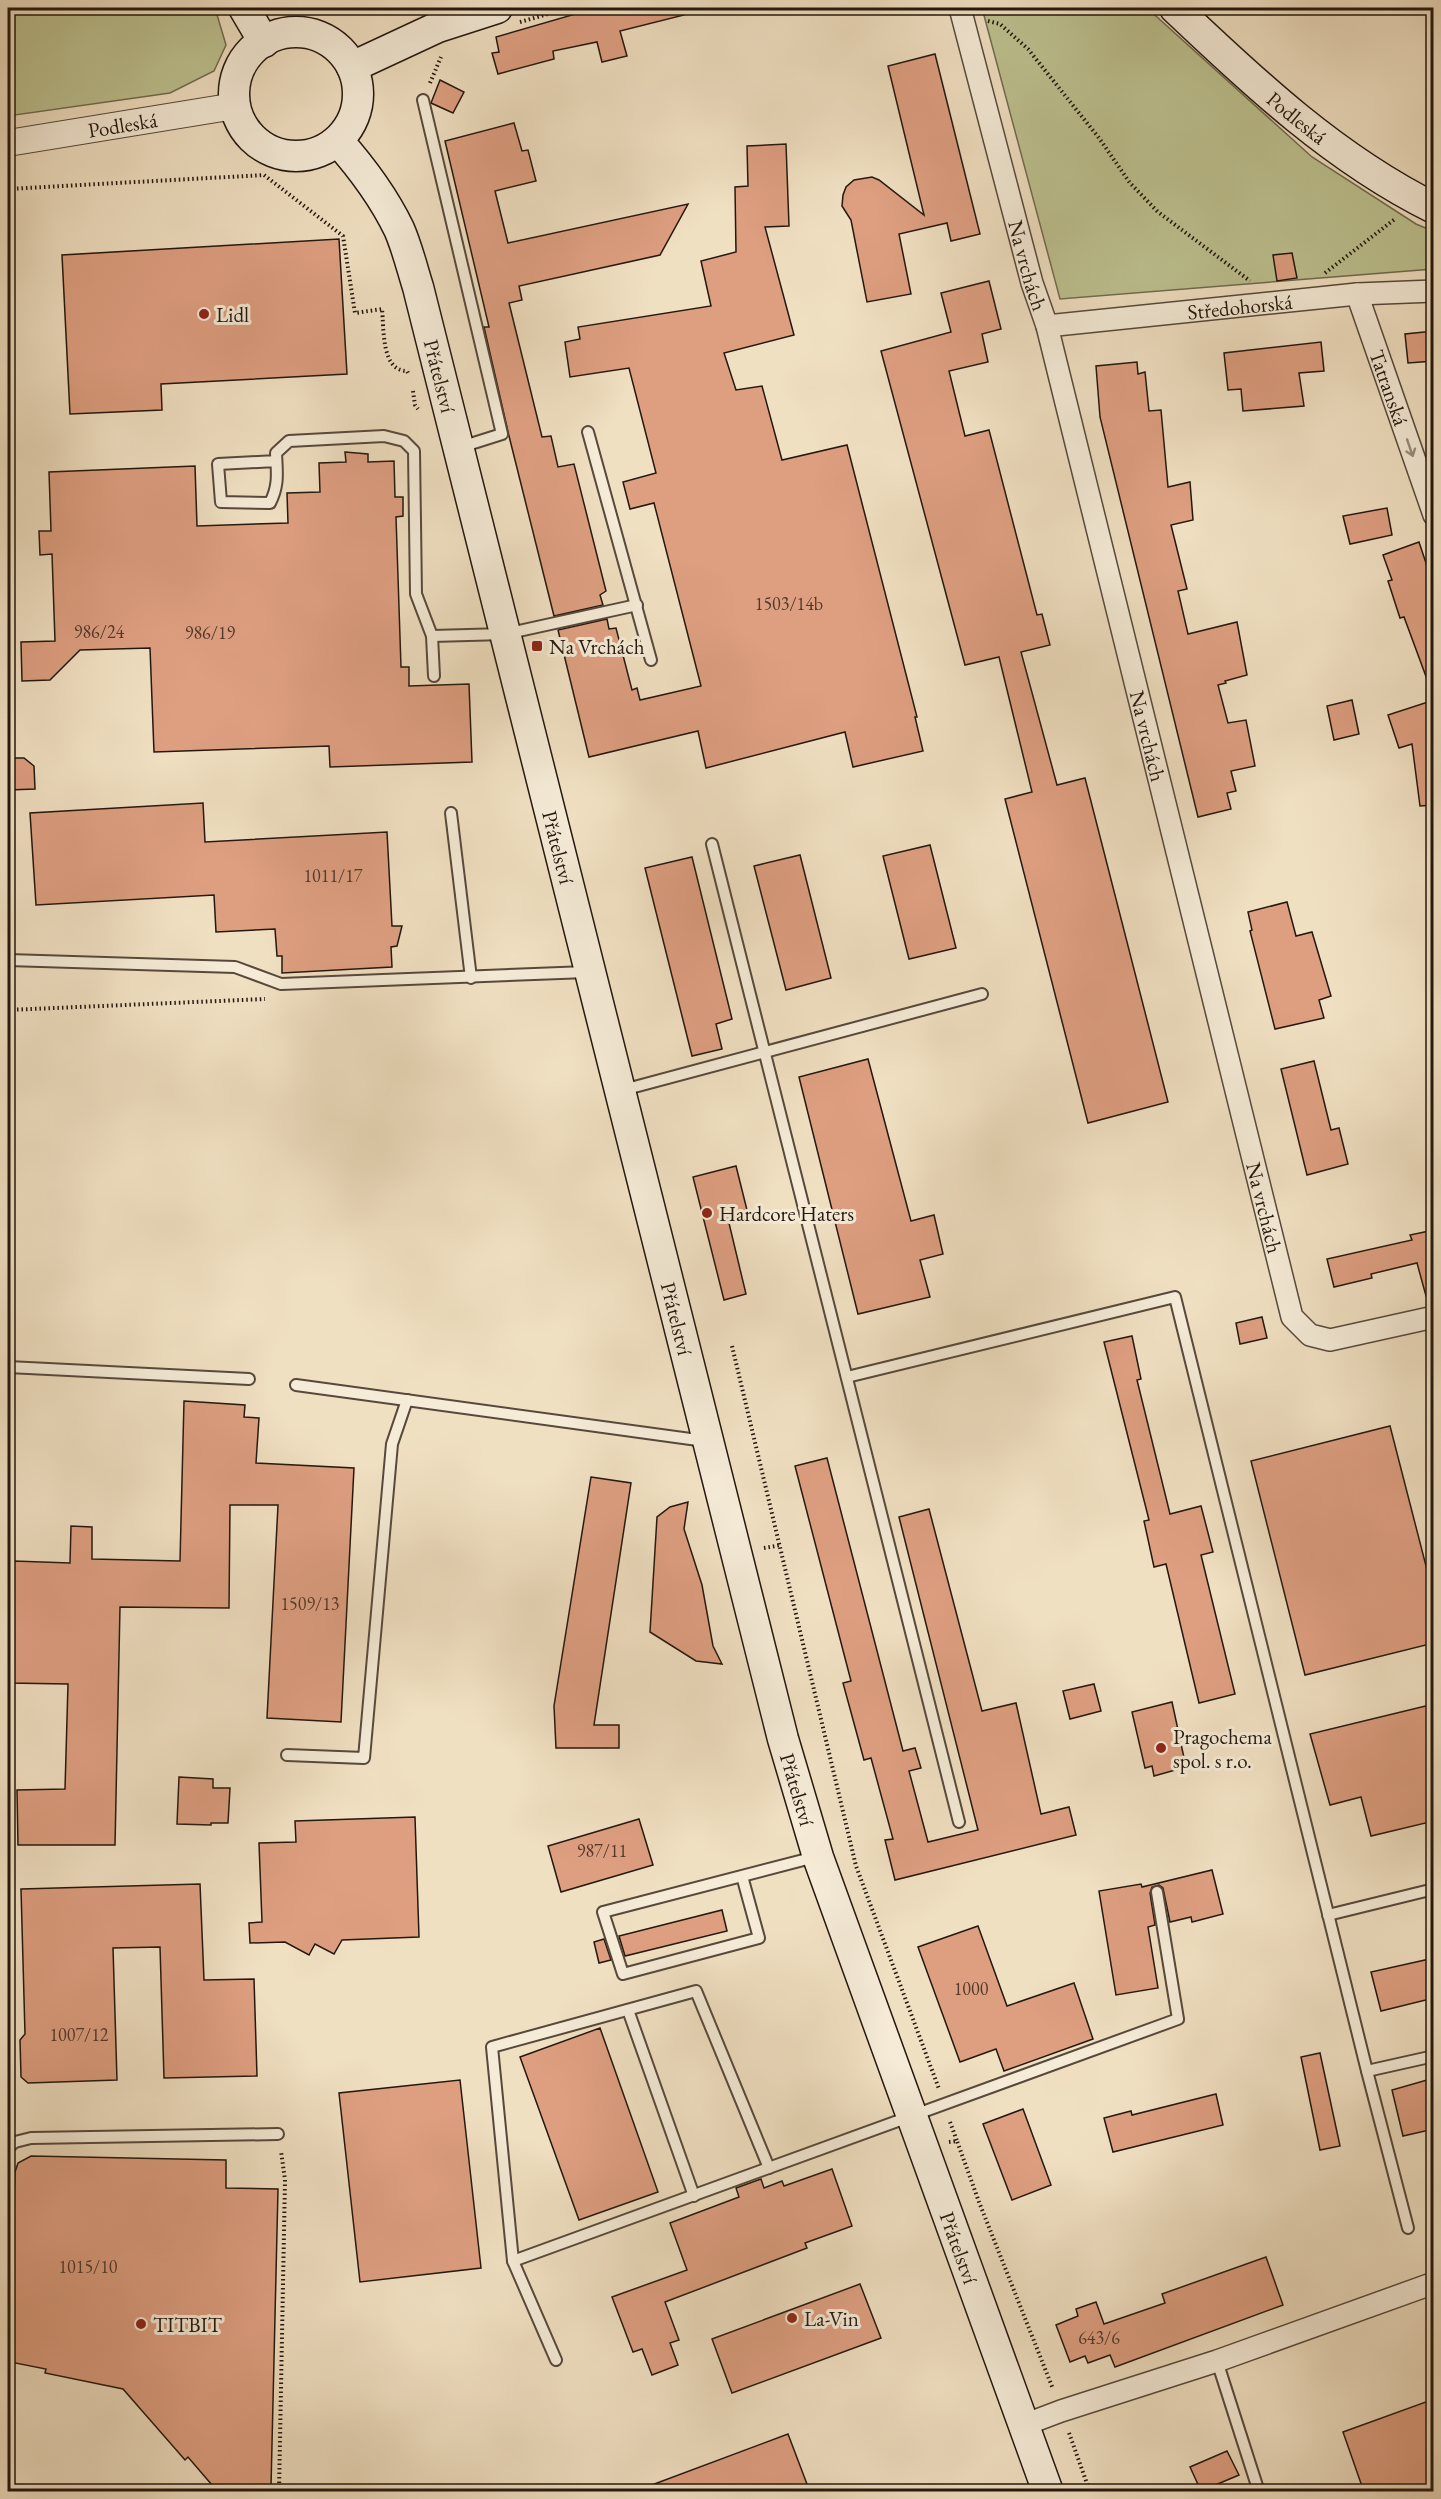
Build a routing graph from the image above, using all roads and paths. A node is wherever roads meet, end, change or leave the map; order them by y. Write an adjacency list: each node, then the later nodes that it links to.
1 (244, 8): 5 (main road)
2 (497, 8): 6 (main road)
3 (1175, 8): 12 (main road, Podleská)
4 (961, 10): 13 (path); 17 (street, Na vrchách)
5 (264, 42): 6 (main road); 8 (main road)
6 (352, 67): 9 (main road)
7 (423, 100): 22 (lane)
8 (235, 106): 9 (main road); 10 (street, Podleská)
9 (338, 141): 22 (main road, Přátelství)
10 (8, 143)
11 (8, 189): 18 (path)
12 (1425, 204): 16 (path)
13 (1252, 282)
14 (1434, 291): 15 (street, Středohorská)
15 (1357, 294): 16 (street, Středohorská); 24 (street, Tatranská, one-way to 24)
16 (1311, 298): 17 (street, Středohorská)
17 (1047, 326): 38 (street, Na vrchách)
18 (410, 379)
19 (412, 387): 20 (path)
20 (420, 411)
21 (588, 432): 25 (lane)
22 (458, 448): 26 (main road, Přátelství)
23 (276, 461): 23 (lane); 27 (lane)
24 (1434, 515)
25 (636, 605): 26 (lane); 28 (lane)
26 (505, 634): 27 (lane); 33 (main road, Přátelství)
27 (432, 636): 29 (lane)
28 (651, 660)
29 (434, 676)
30 (451, 813): 34 (lane)
31 (712, 844): 36 (lane)
32 (8, 960): 34 (lane)
33 (590, 972): 34 (lane); 37 (main road, Přátelství)
34 (471, 978)
35 (982, 993): 36 (lane)
36 (765, 1052): 37 (lane); 41 (lane)
37 (620, 1091): 45 (main road, Přátelství)
38 (1434, 1317)
39 (732, 1346): 56 (path)
40 (8, 1367): 42 (lane)
41 (847, 1377): 47 (lane); 52 (lane)
42 (249, 1379)
43 (296, 1385): 44 (lane)
44 (407, 1400): 45 (lane); 46 (lane)
45 (708, 1441): 48 (main road, Přátelství)
46 (288, 1755)
47 (959, 1822)
48 (818, 1857): 49 (lane); 57 (main road, Přátelství)
49 (742, 1876): 49 (lane)
50 (1434, 1889): 52 (lane)
51 (1157, 1892): 56 (lane)
52 (1328, 1915): 55 (lane)
53 (628, 2010): 62 (lane); 63 (lane); 65 (lane)
54 (1434, 2056): 55 (lane)
55 (1367, 2071): 64 (lane)
56 (944, 2104): 57 (lane); 59 (path)
57 (912, 2116): 61 (main road, Přátelství); 62 (lane)
58 (278, 2134): 60 (lane); 73 (path)
59 (957, 2141): 61 (path); 69 (path)
60 (8, 2148)
61 (923, 2148): 70 (main road, Přátelství)
62 (769, 2168): 63 (lane)
63 (694, 2196): 65 (lane)
64 (1408, 2228)
65 (513, 2261): 67 (lane)
66 (1434, 2283): 68 (street)
67 (556, 2360)
68 (1217, 2361): 69 (street); 76 (lane)
69 (1061, 2411): 70 (street); 75 (path)
70 (1024, 2425): 74 (main road, Přátelství)
71 (8, 2489): 72 (lane)
72 (22, 2492)
73 (279, 2492)
74 (1048, 2492)
75 (1090, 2492)
76 (1260, 2492)

